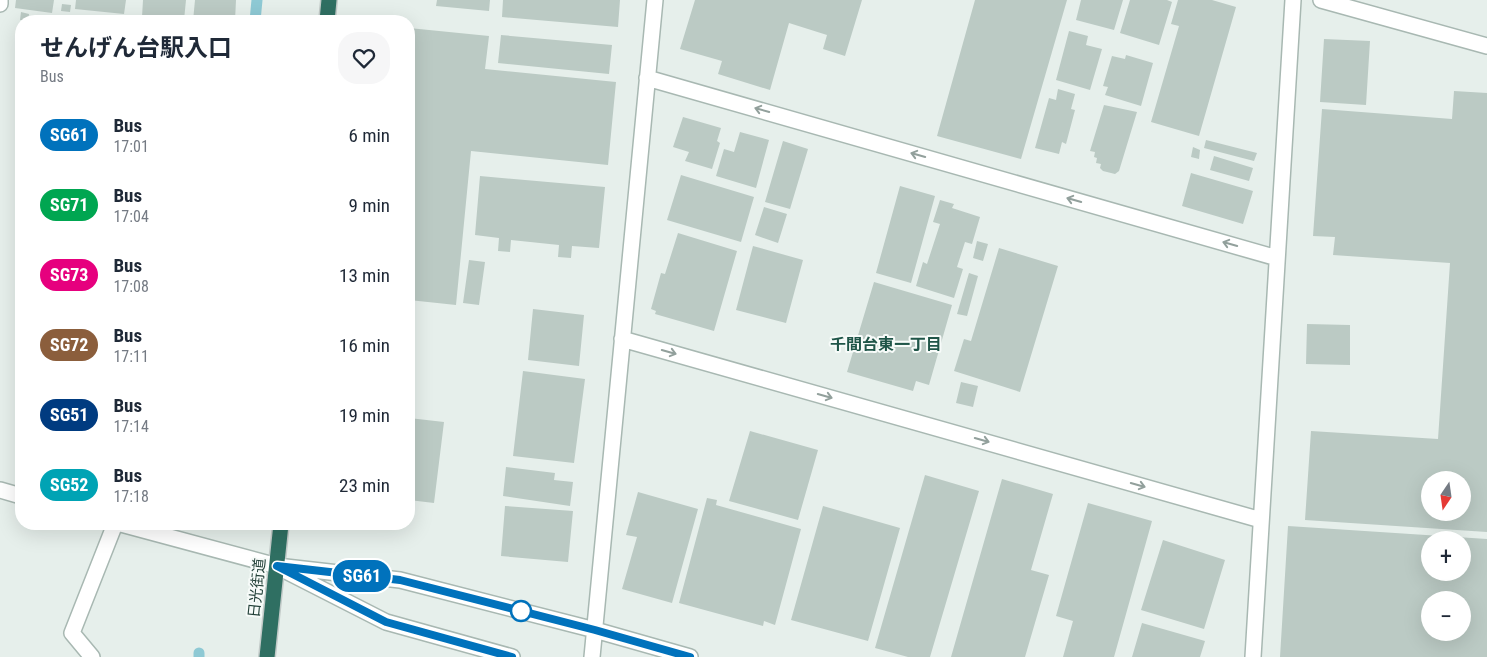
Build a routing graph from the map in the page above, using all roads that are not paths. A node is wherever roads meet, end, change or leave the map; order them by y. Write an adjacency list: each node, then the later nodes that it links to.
1 (329, 0): 5 (highway)
2 (655, 0): 7 (street)
3 (1293, 0): 8 (street)
4 (1320, 0): 6 (street)
5 (328, 15)
6 (1487, 46)
7 (647, 78): 8 (street, one-way to 7); 9 (street)
8 (1277, 258): 12 (street)
9 (622, 339): 12 (street, one-way to 12); 17 (street)
10 (0, 490): 11 (street)
11 (15, 494)
12 (1261, 520): 23 (street)
13 (112, 530): 18 (street)
14 (143, 530): 16 (street)
15 (280, 530): 16 (highway, 日光街道)
16 (277, 566): 17 (street); 19 (highway, 日光街道); 20 (street)
17 (595, 630): 21 (street); 22 (street)
18 (92, 657)
19 (267, 657)
20 (512, 657)
21 (592, 657)
22 (690, 657)
23 (1253, 657)

